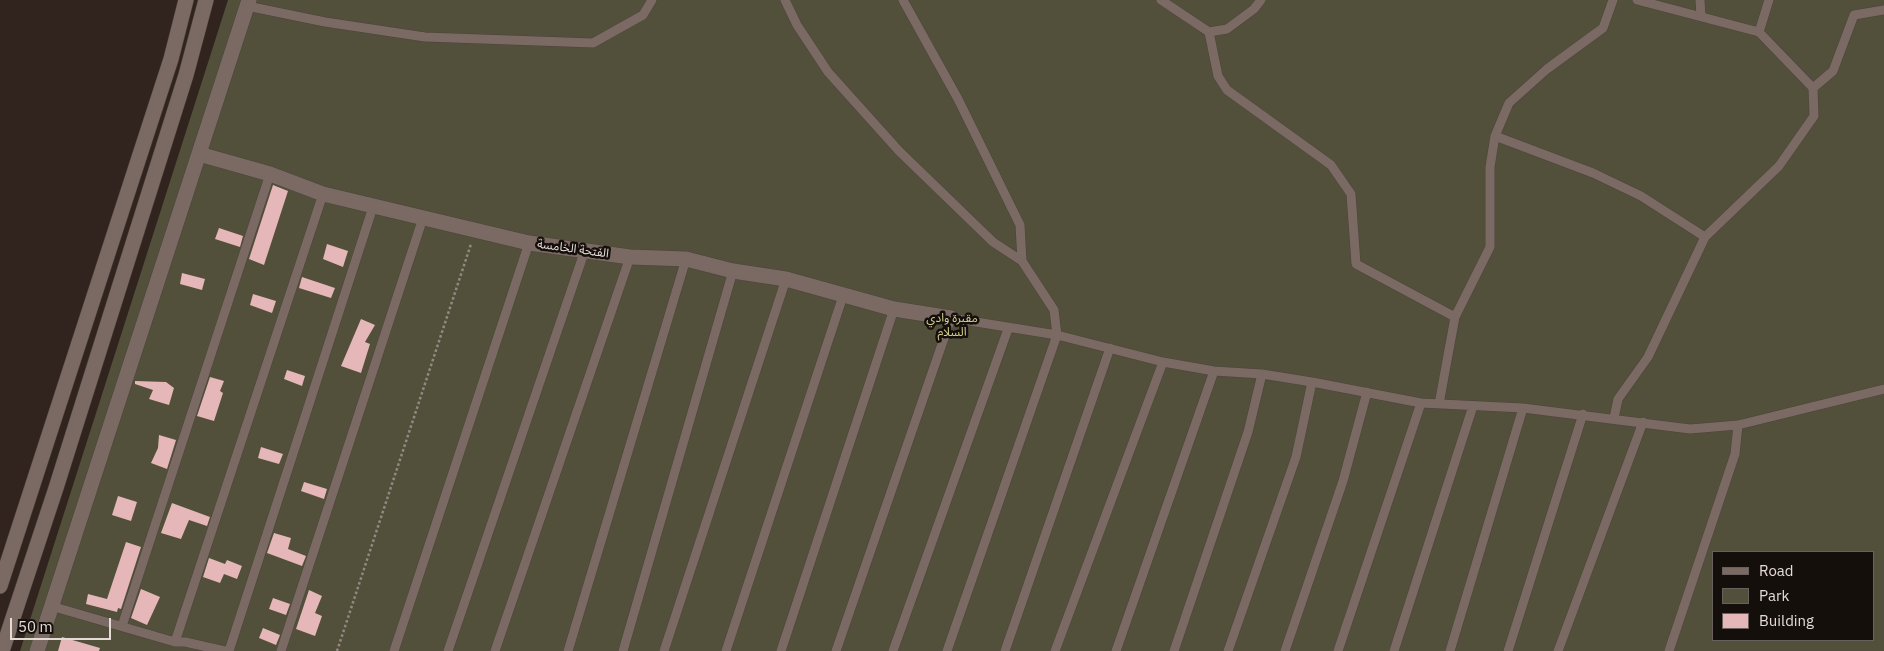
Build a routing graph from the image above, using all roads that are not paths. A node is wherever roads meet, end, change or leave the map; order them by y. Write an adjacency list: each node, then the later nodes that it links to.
1 (186, 0): 53 (street)
2 (206, 0): 58 (street)
3 (652, 0): 12 (lane)
4 (786, 0): 29 (lane)
5 (903, 0): 29 (lane)
6 (1161, 0): 15 (lane)
7 (1261, 0): 15 (lane)
8 (1613, 0): 18 (lane)
9 (1637, 0): 14 (lane)
10 (1700, 0): 14 (lane)
11 (1769, 0): 16 (lane)
12 (248, 3): 19 (street)
13 (1884, 10): 17 (lane)
14 (1700, 16): 16 (lane)
15 (1209, 32): 34 (lane)
16 (1759, 32): 17 (lane)
17 (1813, 88): 24 (lane)
18 (1494, 136): 24 (lane); 34 (lane)
19 (199, 154): 20 (street, الفتحة الخامسة); 54 (street)
20 (270, 174): 21 (street, الفتحة الخامسة); 55 (lane)
21 (324, 194): 22 (street, الفتحة الخامسة); 56 (lane)
22 (373, 207): 23 (street, الفتحة الخامسة); 60 (lane)
23 (423, 218): 25 (street, الفتحة الخامسة); 61 (lane)
24 (1705, 237): 50 (lane)
25 (529, 243): 26 (street, الفتحة الخامسة); 62 (lane)
26 (585, 250): 27 (street, الفتحة الخامسة); 63 (lane)
27 (630, 257): 28 (street, الفتحة الخامسة); 64 (lane)
28 (686, 259): 30 (street, الفتحة الخامسة); 65 (lane)
29 (1022, 261): 37 (lane)
30 (733, 271): 31 (street, الفتحة الخامسة); 66 (lane)
31 (786, 279): 32 (street, الفتحة الخامسة); 67 (lane)
32 (843, 296): 33 (street, الفتحة الخامسة); 68 (lane)
33 (894, 310): 35 (street, الفتحة الخامسة); 69 (lane)
34 (1456, 317): 46 (lane)
35 (951, 318): 36 (lane); 70 (lane)
36 (1008, 329): 37 (lane); 71 (lane)
37 (1057, 335): 38 (lane); 72 (lane)
38 (1110, 348): 39 (lane); 73 (lane)
39 (1163, 362): 40 (lane); 74 (lane)
40 (1214, 371): 41 (lane); 75 (lane)
41 (1262, 374): 42 (lane); 76 (lane)
42 (1312, 382): 44 (lane); 77 (lane)
43 (1884, 389): 52 (lane)
44 (1367, 392): 45 (lane); 78 (lane)
45 (1421, 404): 46 (lane); 79 (lane)
46 (1439, 404): 47 (lane)
47 (1473, 406): 48 (lane); 80 (lane)
48 (1523, 408): 49 (lane); 81 (lane)
49 (1583, 414): 50 (lane); 82 (lane)
50 (1614, 418): 51 (lane)
51 (1643, 422): 52 (lane); 83 (lane)
52 (1738, 425): 84 (lane)
53 (0, 586)
54 (51, 606): 55 (lane); 59 (street)
55 (122, 626): 56 (lane)
56 (175, 642): 57 (lane)
57 (185, 646): 60 (lane)
58 (2, 651)
59 (37, 651)
60 (227, 651)
61 (281, 651)
62 (394, 651)
63 (448, 651)
64 (495, 651)
65 (568, 651)
66 (623, 651)
67 (664, 651)
68 (726, 651)
69 (781, 651)
70 (836, 651)
71 (893, 651)
72 (948, 651)
73 (1005, 651)
74 (1055, 651)
75 (1116, 651)
76 (1174, 651)
77 (1228, 651)
78 (1285, 651)
79 (1338, 651)
80 (1394, 651)
81 (1450, 651)
82 (1508, 651)
83 (1558, 651)
84 (1669, 651)

